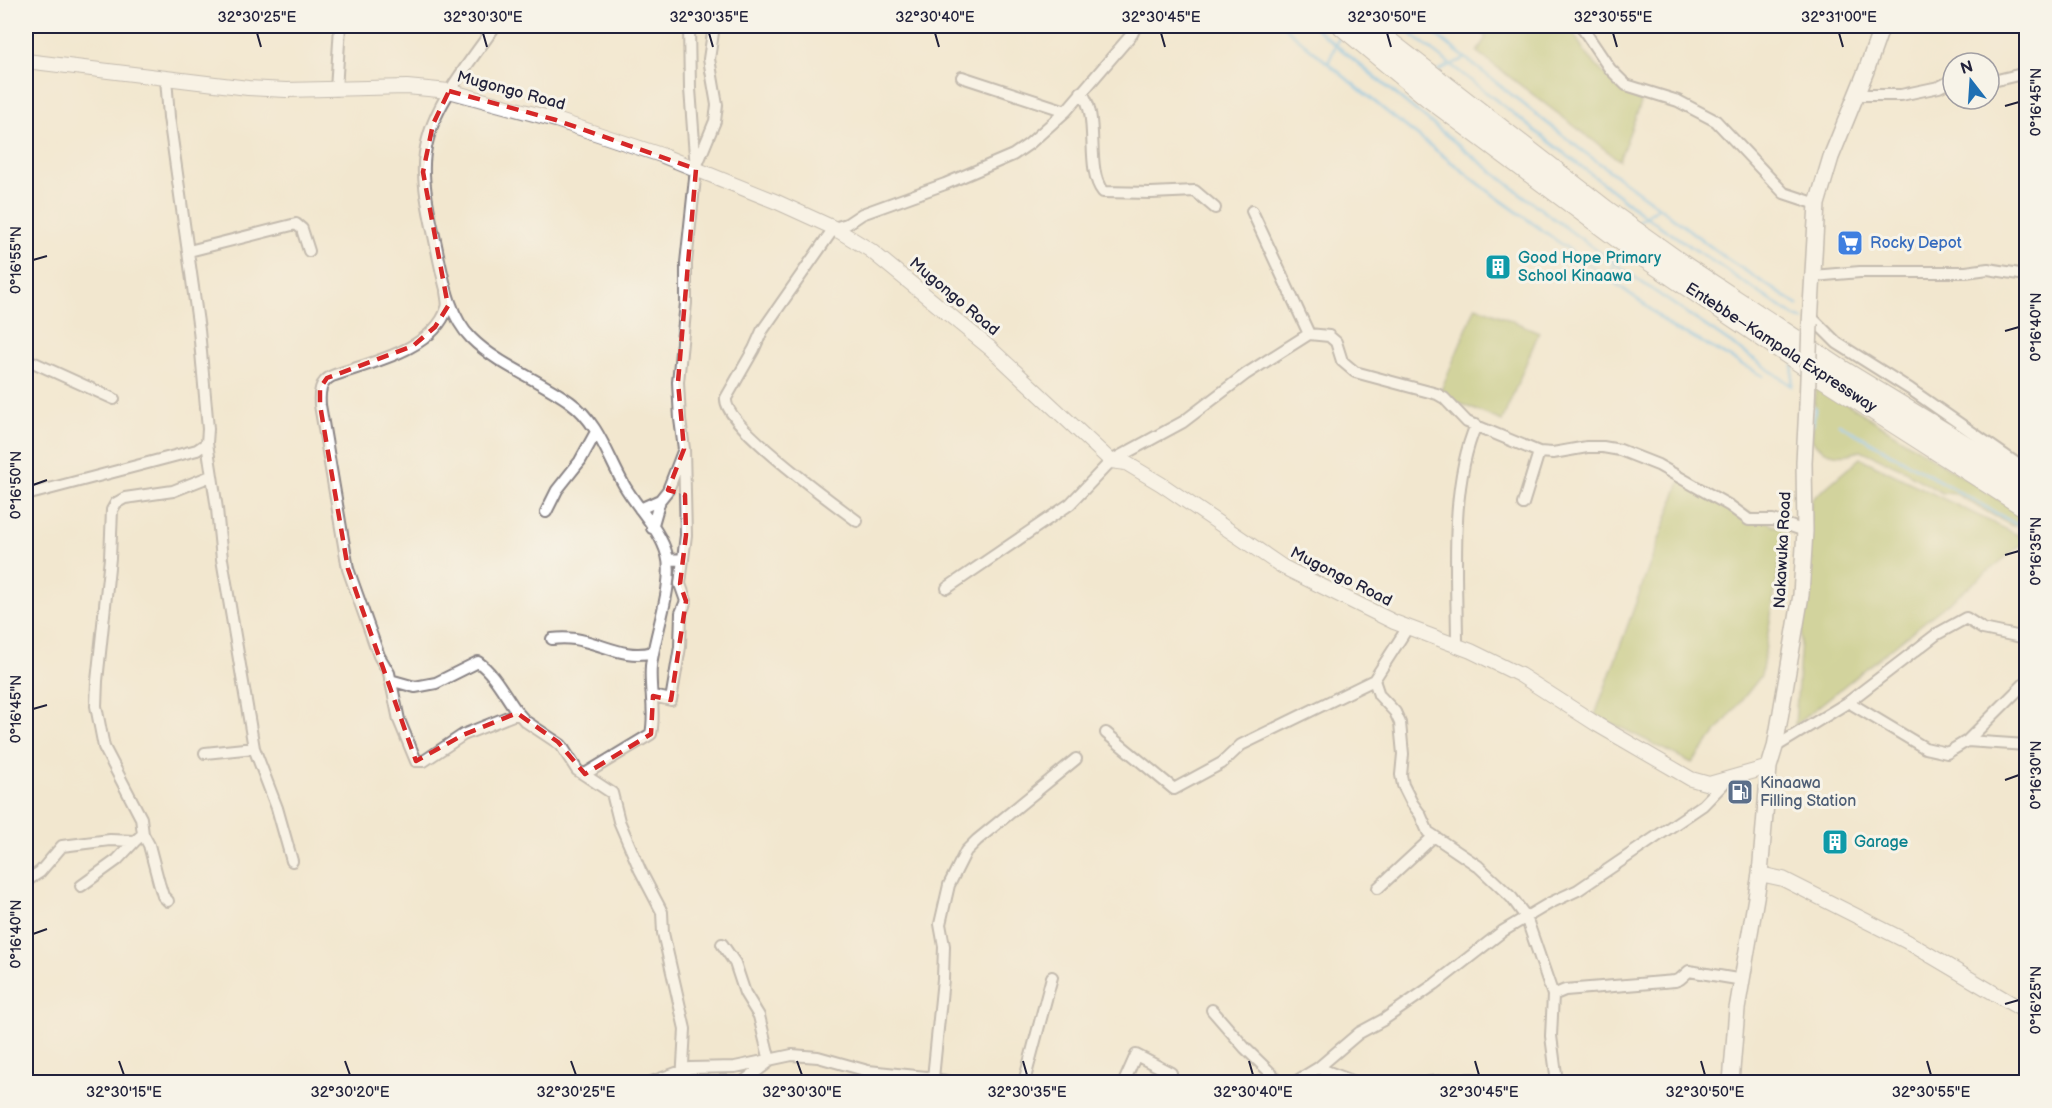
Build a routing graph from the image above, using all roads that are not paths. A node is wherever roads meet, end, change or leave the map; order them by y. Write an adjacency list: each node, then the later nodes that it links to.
1 (340, 26): 16 (street)
2 (495, 26): 17 (street)
3 (689, 26): 21 (street)
4 (714, 26): 21 (street)
5 (1136, 26): 18 (street)
6 (1343, 26): 49 (highway, Entebbe–Kampala Expressway)
7 (1368, 26): 43 (highway, Entebbe–Kampala Expressway)
8 (1581, 26): 22 (street)
9 (1882, 26): 19 (main road, Nakawuka Road)
10 (26, 61): 13 (street, Mugongo Road)
11 (2026, 73): 14 (street)
12 (962, 77): 20 (street)
13 (166, 78): 16 (street, Mugongo Road); 26 (street)
14 (2001, 79)
15 (1941, 86): 19 (street)
16 (336, 90): 17 (street, Mugongo Road)
17 (449, 91): 21 (street, Mugongo Road); 30 (street)
18 (1081, 92): 20 (street); 23 (street)
19 (1856, 95): 22 (main road, Nakawuka Road)
20 (1066, 111): 25 (street)
21 (696, 169): 25 (street, Mugongo Road); 38 (street)
22 (1817, 204): 29 (main road, Nakawuka Road)
23 (1215, 208)
24 (1252, 211): 32 (street)
25 (834, 228): 40 (street, Mugongo Road); 52 (street)
26 (189, 251): 27 (street); 37 (street)
27 (309, 251)
28 (2026, 275): 29 (street)
29 (1812, 276): 31 (main road, Nakawuka Road)
30 (446, 290): 36 (street); 63 (street)
31 (1810, 320): 41 (street); 54 (main road, Nakawuka Road, bridge)
32 (1309, 334): 35 (street); 40 (street)
33 (26, 359): 34 (street)
34 (114, 399)
35 (1476, 425): 39 (street); 61 (street)
36 (596, 432): 50 (street); 51 (street)
37 (207, 442): 42 (street); 45 (street)
38 (684, 449): 44 (street); 46 (street)
39 (1539, 452): 48 (street); 54 (street)
40 (1111, 461): 57 (street); 58 (street, Mugongo Road)
41 (2026, 470)
42 (211, 476): 73 (street); 80 (street)
43 (2026, 486)
44 (668, 490): 46 (street); 47 (street)
45 (26, 495)
46 (685, 495): 55 (street)
47 (660, 500): 50 (street); 53 (street)
48 (1523, 504)
49 (2026, 507)
50 (640, 509): 53 (street)
51 (546, 512)
52 (857, 521)
53 (652, 528): 56 (street)
54 (1804, 531): 72 (main road, Nakawuka Road)
55 (683, 559): 56 (street); 66 (street)
56 (668, 560): 62 (street)
57 (947, 588)
58 (1408, 627): 61 (street, Mugongo Road); 64 (street)
59 (2026, 638): 67 (street)
60 (552, 639): 62 (street)
61 (1457, 645): 78 (street, Mugongo Road)
62 (653, 652): 66 (street)
63 (390, 680): 68 (street); 68 (street)
64 (1374, 680): 69 (street); 79 (street)
65 (2026, 682): 70 (street)
66 (653, 696): 77 (street)
67 (1847, 703): 70 (street); 72 (street)
68 (518, 713): 77 (street)
69 (1106, 733)
70 (1966, 741): 71 (street)
71 (2026, 745)
72 (1775, 747): 76 (main road, Nakawuka Road)
73 (254, 748): 74 (street); 81 (street)
74 (205, 753)
75 (1076, 759): 100 (street)
76 (1769, 767): 78 (street, Mugongo Road); 82 (main road, Nakawuka Road)
77 (585, 774): 97 (street)
78 (1728, 779): 87 (street)
79 (1434, 836): 85 (street); 87 (street)
80 (139, 837): 83 (street); 84 (street); 86 (street)
81 (292, 861)
82 (1760, 874): 90 (main road, Nakawuka Road); 93 (street)
83 (26, 881)
84 (81, 886)
85 (1378, 888)
86 (168, 901)
87 (1526, 917): 91 (street); 96 (street)
88 (723, 944): 94 (street)
89 (1053, 977): 106 (street)
90 (1743, 980): 91 (street); 114 (main road, Nakawuka Road)
91 (1553, 995): 113 (street)
92 (1212, 1010): 108 (street)
93 (2026, 1012)
94 (770, 1061): 95 (street); 98 (street); 103 (street)
95 (735, 1067): 97 (street); 103 (street)
96 (1318, 1068): 109 (street); 110 (street)
97 (682, 1071): 101 (street); 102 (street)
98 (868, 1071): 100 (street); 104 (street)
99 (1171, 1073): 107 (street)
100 (933, 1078): 105 (street)
101 (651, 1083)
102 (682, 1083)
103 (742, 1083)
104 (864, 1083)
105 (952, 1083)
106 (1024, 1083)
107 (1124, 1083)
108 (1280, 1083)
109 (1295, 1083)
110 (1354, 1083)
111 (1429, 1083): 112 (street)
112 (1490, 1083)
113 (1557, 1083)
114 (1731, 1083)

